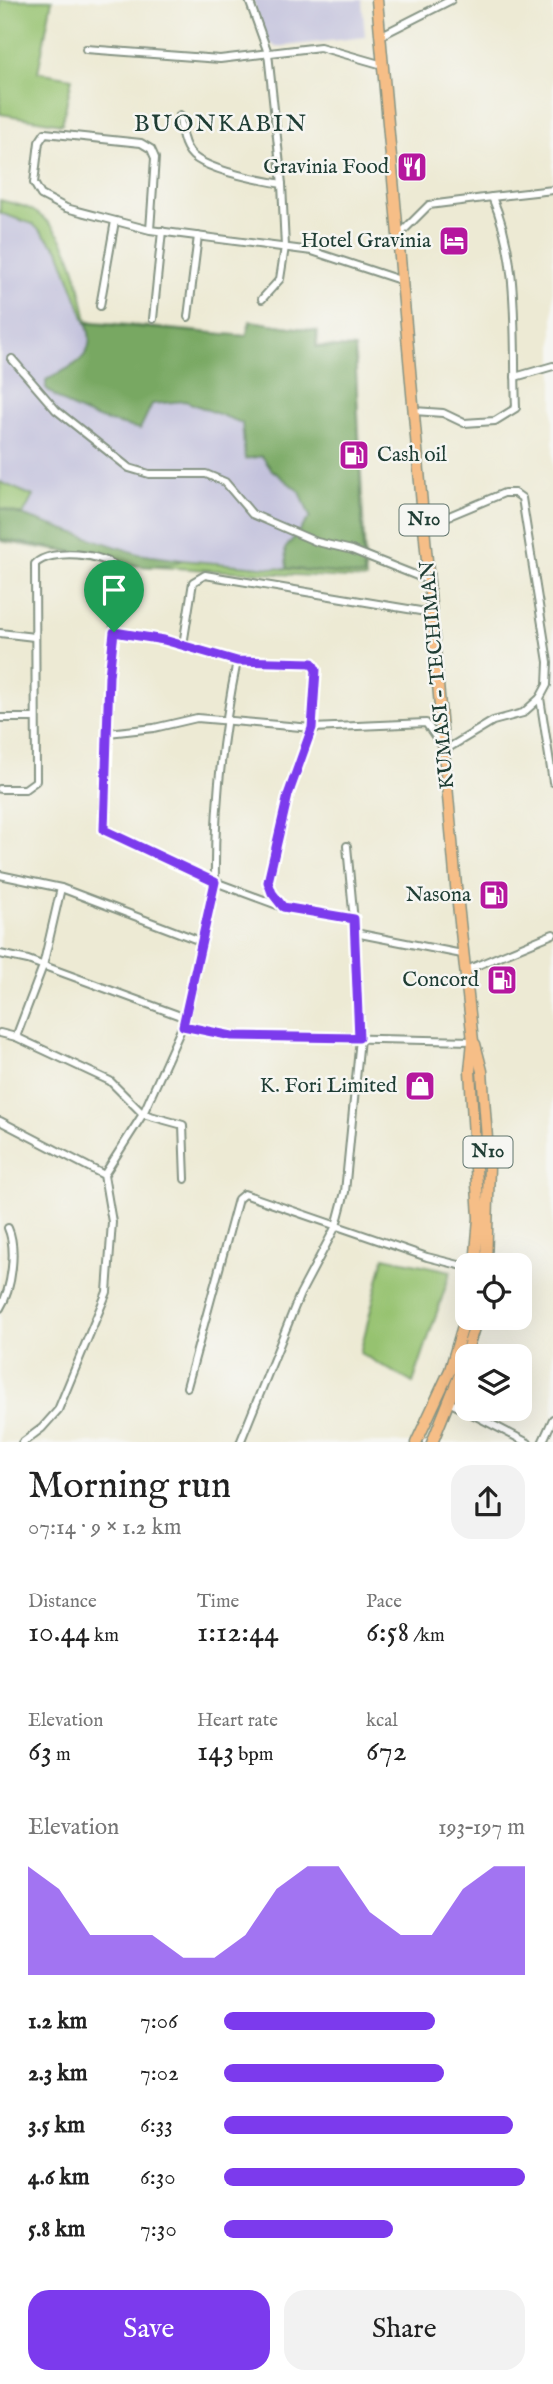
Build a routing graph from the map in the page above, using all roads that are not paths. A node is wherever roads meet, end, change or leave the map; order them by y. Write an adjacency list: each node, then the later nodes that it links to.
1 (249, 0): 6 (street)
2 (377, 0): 4 (highway, KUMASI - TECHIMAN / N10)
3 (451, 0): 4 (street)
4 (380, 36): 7 (highway, KUMASI - TECHIMAN / N10)
5 (86, 49): 6 (street)
6 (268, 53): 7 (street); 9 (street)
7 (383, 65): 16 (highway, KUMASI - TECHIMAN / N10)
8 (180, 115): 9 (street)
9 (282, 184): 17 (street)
10 (553, 190): 11 (street)
11 (492, 197): 16 (street); 25 (street)
12 (115, 221): 13 (street); 13 (street); 20 (street)
13 (150, 230): 14 (street)
14 (162, 232): 15 (street); 22 (street)
15 (198, 236): 17 (street); 21 (street)
16 (398, 236): 18 (highway, KUMASI - TECHIMAN / N10)
17 (285, 247): 18 (street); 19 (street)
18 (403, 281): 26 (highway, KUMASI - TECHIMAN / N10)
19 (262, 299)
20 (100, 306)
21 (188, 317)
22 (153, 319)
23 (12, 359): 28 (street)
24 (553, 366): 25 (street)
25 (515, 377): 26 (street)
26 (414, 411): 27 (highway, KUMASI - TECHIMAN / N10)
27 (425, 526): 28 (highway, KUMASI - TECHIMAN / N10); 35 (street)
28 (430, 581): 29 (highway, KUMASI - TECHIMAN / N10)
29 (433, 613): 33 (street); 42 (highway, KUMASI - TECHIMAN / N10)
30 (114, 632): 32 (street); 33 (street); 41 (street)
31 (0, 633): 32 (street)
32 (34, 637): 38 (street)
33 (183, 645): 34 (street)
34 (237, 661): 39 (street); 40 (street)
35 (550, 684): 36 (street)
36 (540, 698): 42 (street); 43 (street)
37 (0, 718): 38 (street)
38 (34, 718): 44 (street)
39 (225, 719): 40 (street); 41 (street); 47 (street)
40 (312, 728): 42 (street); 49 (street)
41 (108, 733): 47 (street)
42 (445, 750): 55 (highway, KUMASI - TECHIMAN / N10)
43 (553, 782)
44 (0, 789)
45 (347, 846): 50 (street)
46 (0, 875): 48 (street)
47 (215, 882): 49 (street); 53 (street)
48 (61, 888): 53 (street); 56 (street)
49 (283, 907): 50 (street)
50 (354, 919): 51 (street)
51 (355, 933): 55 (street); 62 (street)
52 (553, 933): 57 (street)
53 (203, 942): 58 (street)
54 (0, 954): 56 (street)
55 (462, 954): 57 (highway, KUMASI - TECHIMAN / N10)
56 (43, 966): 58 (street); 61 (street)
57 (464, 971): 63 (highway, KUMASI - TECHIMAN / N10)
58 (186, 1018): 59 (street)
59 (183, 1026): 62 (street); 64 (street)
60 (0, 1033): 61 (street)
61 (16, 1037): 64 (street)
62 (359, 1038): 63 (street); 68 (street)
63 (473, 1041): 70 (highway, KUMASI - TECHIMAN / N10); 71 (highway, N10)
64 (143, 1114): 66 (street); 67 (street)
65 (0, 1121): 66 (street)
66 (104, 1175): 79 (street)
67 (185, 1179)
68 (336, 1226): 72 (street); 76 (street); 80 (street)
69 (8, 1228): 73 (street)
70 (476, 1253)
71 (486, 1253)
72 (455, 1263)
73 (1, 1305)
74 (462, 1330): 81 (highway)
75 (473, 1330): 77 (highway)
76 (187, 1387)
77 (449, 1402): 82 (highway); 83 (street)
78 (553, 1419): 84 (street)
79 (23, 1442)
80 (240, 1442)
81 (416, 1442)
82 (432, 1442)
83 (526, 1442)
84 (542, 1442)

